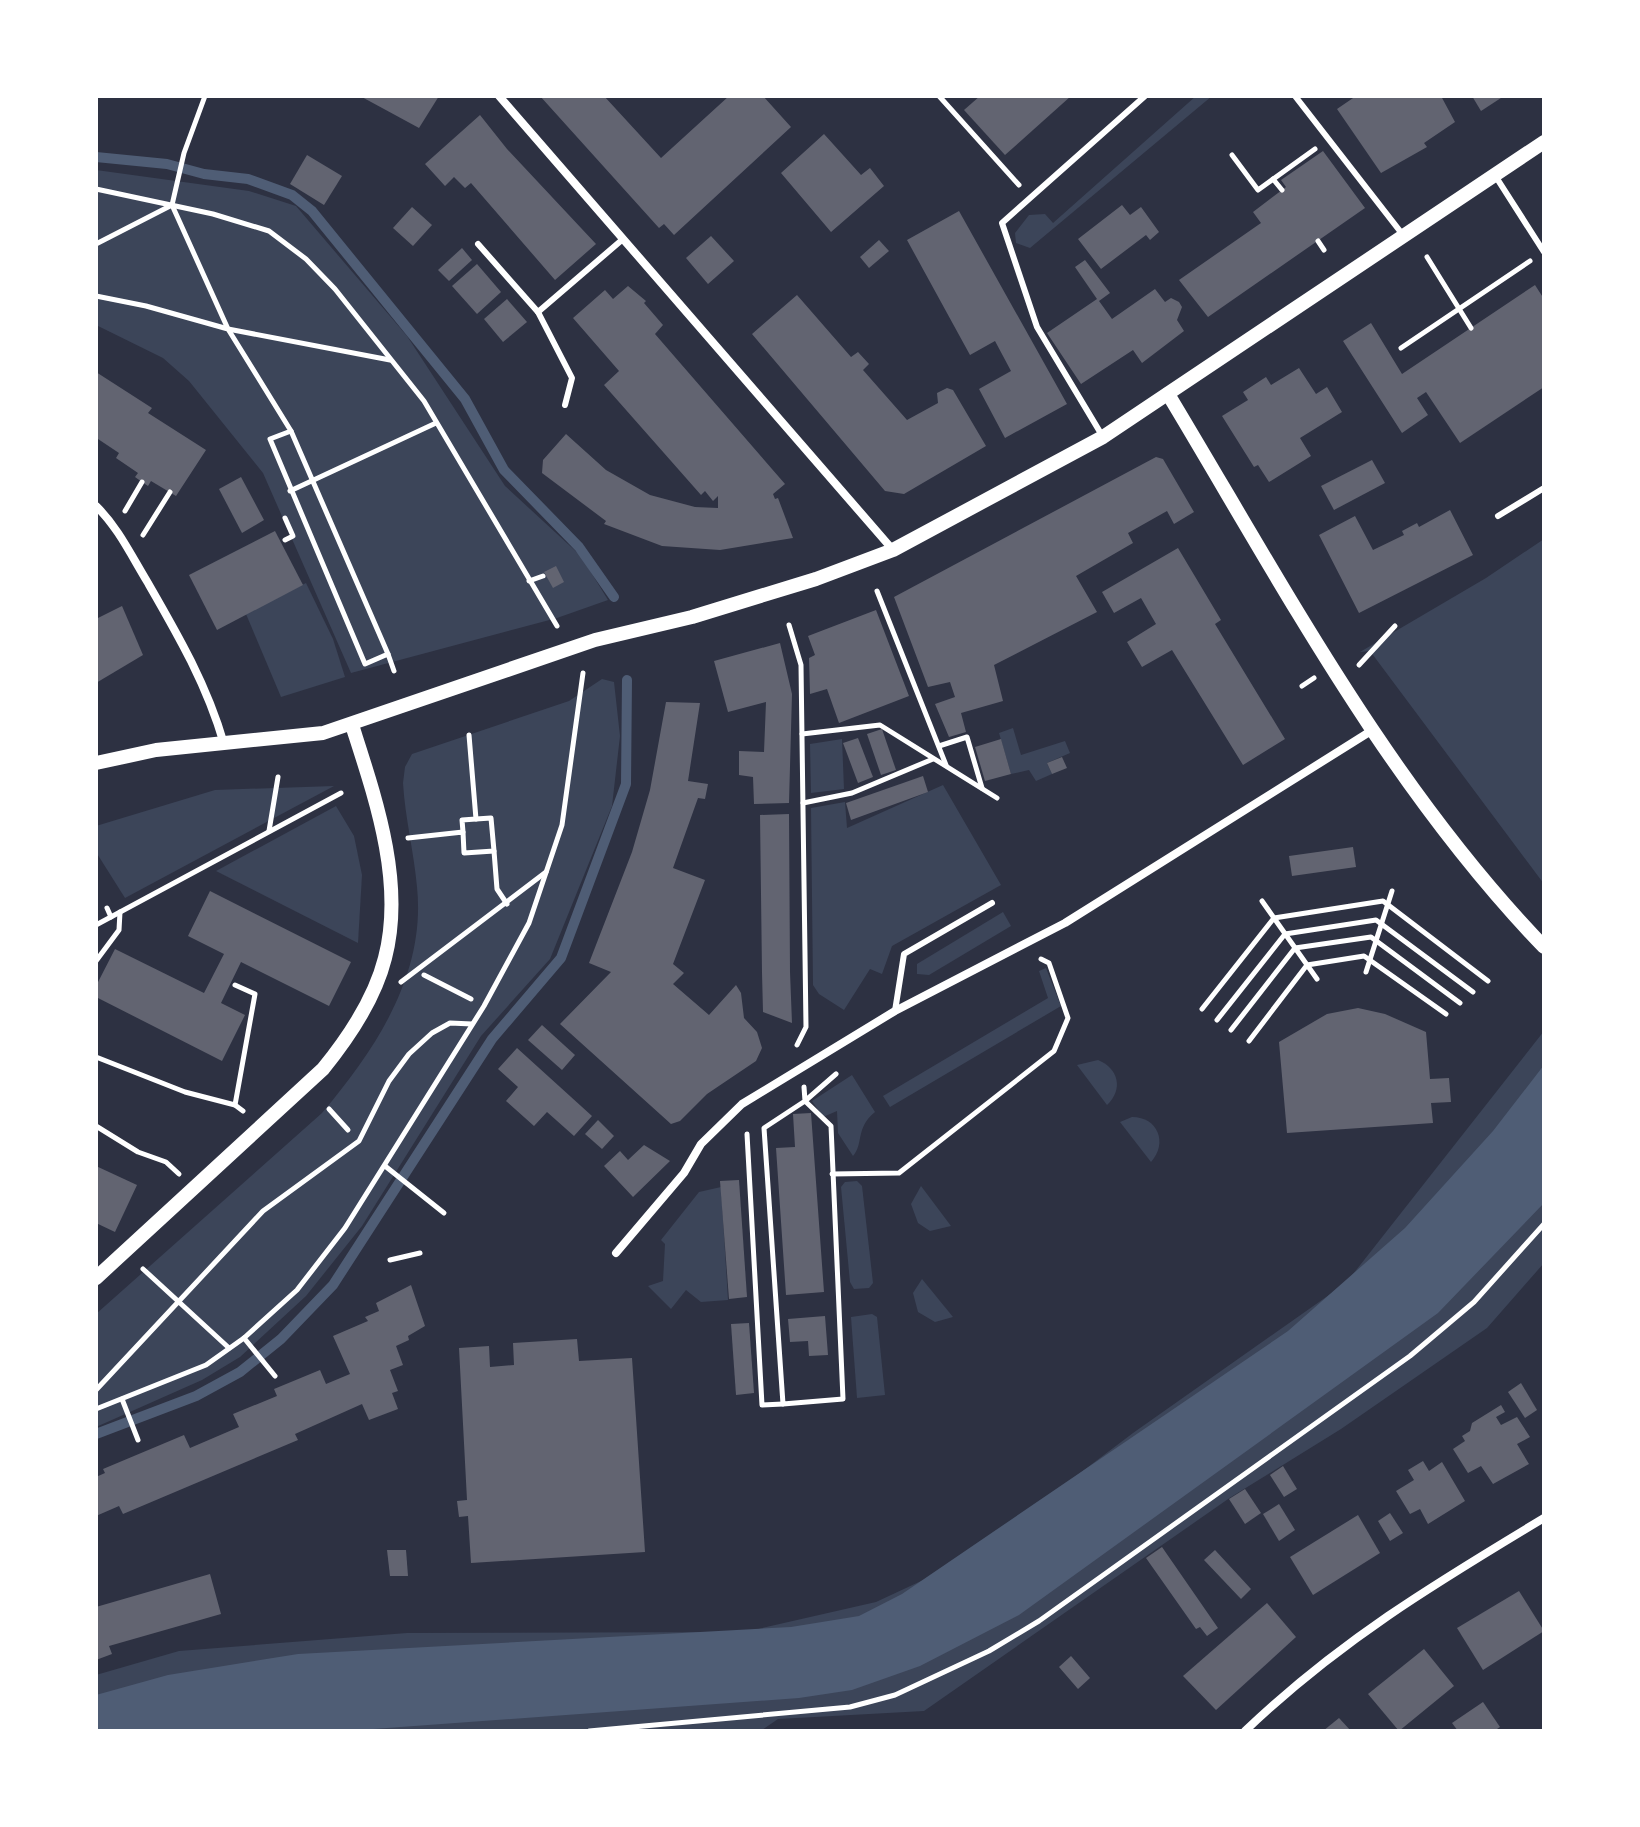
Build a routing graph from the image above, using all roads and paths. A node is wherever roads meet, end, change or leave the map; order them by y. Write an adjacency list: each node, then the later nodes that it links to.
1 (205, 96): 14 (path)
2 (499, 96): 16 (street)
3 (939, 96): 13 (path)
4 (1145, 96): 13 (lane)
5 (1295, 96): 6 (lane)
6 (1329, 139): 10 (path); 15 (lane)
7 (1544, 142): 9 (street)
8 (1232, 155): 10 (path)
9 (1495, 174): 15 (street); 21 (lane)
10 (1273, 179): 12 (path)
11 (96, 189): 14 (path)
12 (1282, 190)
13 (1030, 197): 35 (lane)
14 (172, 205): 18 (path); 28 (path); 30 (path)
15 (1403, 235): 31 (street)
16 (623, 239): 26 (lane); 47 (street)
17 (1318, 241): 20 (path)
18 (96, 244)
19 (478, 244): 26 (lane)
20 (1324, 250)
21 (1544, 252)
22 (1427, 257): 25 (path)
23 (1533, 259): 25 (path)
24 (96, 296): 28 (path)
25 (1458, 308): 27 (path); 29 (path)
26 (538, 312): 32 (lane)
27 (1471, 328)
28 (228, 329): 30 (path); 34 (path)
29 (1401, 348)
30 (391, 360): 33 (path)
31 (1168, 394): 35 (street); 59 (street)
32 (565, 405)
33 (436, 423): 36 (path); 49 (path)
34 (291, 431): 36 (path); 39 (path)
35 (1103, 437): 47 (street)
36 (315, 480): 39 (path); 54 (path)
37 (142, 482): 42 (path)
38 (1544, 488): 43 (lane)
39 (290, 491): 54 (path)
40 (170, 492): 45 (path)
41 (96, 506): 62 (street)
42 (122, 515)
43 (1498, 516)
44 (285, 518): 46 (path)
45 (140, 539)
46 (285, 540)
47 (893, 550): 58 (street)
48 (543, 576): 49 (path)
49 (529, 581): 52 (path)
50 (877, 591): 63 (path)
51 (789, 625): 60 (path)
52 (557, 626)
53 (1395, 626): 55 (path)
54 (388, 654): 56 (path)
55 (1359, 665)
56 (394, 671)
57 (583, 673): 77 (path)
58 (352, 725): 62 (street); 130 (street)
59 (1371, 731): 91 (street); 107 (street)
60 (802, 734): 64 (path); 71 (path)
61 (469, 735): 72 (path)
62 (224, 744): 65 (street)
63 (939, 746): 66 (path); 68 (path)
64 (934, 759): 66 (path); 71 (path)
65 (96, 763)
66 (946, 766): 68 (path)
67 (278, 777): 73 (path)
68 (983, 789): 70 (path)
69 (341, 793): 73 (path)
70 (997, 798)
71 (803, 803): 113 (path)
72 (476, 819): 74 (path); 76 (path)
73 (269, 832): 84 (path)
74 (463, 832): 75 (path); 76 (path)
75 (407, 839)
76 (494, 851): 81 (path)
77 (547, 871): 81 (path); 110 (path)
78 (1392, 891): 82 (path)
79 (1262, 901): 86 (path)
80 (992, 903): 107 (lane)
81 (507, 904): 101 (path)
82 (1388, 905): 86 (path); 87 (path); 100 (path)
83 (107, 908): 85 (path)
84 (120, 912): 85 (path); 95 (path)
85 (111, 917): 88 (path)
86 (1274, 918): 89 (path); 106 (path)
87 (1382, 924): 89 (path); 90 (path); 103 (path)
88 (96, 925)
89 (1285, 934): 92 (path); 109 (path)
90 (1377, 941): 92 (path); 94 (path); 105 (path)
91 (1544, 947)
92 (1295, 948): 96 (path); 111 (path)
93 (1034, 957): 123 (path)
94 (1371, 959): 96 (path); 97 (path); 108 (path)
95 (96, 961)
96 (1307, 965): 99 (path); 112 (path)
97 (1366, 972)
98 (424, 975): 104 (path)
99 (1317, 979)
100 (1488, 981)
101 (398, 984)
102 (235, 985): 114 (path)
103 (1473, 992)
104 (471, 999)
105 (1460, 1003)
106 (1202, 1009)
107 (895, 1011): 127 (street)
108 (1446, 1014)
109 (1217, 1020)
110 (472, 1024): 122 (path); 131 (path)
111 (1231, 1030)
112 (1249, 1041)
113 (797, 1045)
114 (96, 1057)
115 (841, 1070): 116 (path)
116 (805, 1101): 123 (path); 137 (path)
117 (329, 1109): 119 (path)
118 (96, 1126): 121 (path)
119 (348, 1130)
120 (747, 1134): 137 (path)
121 (166, 1162)
122 (385, 1166): 124 (path); 132 (path)
123 (832, 1174): 137 (path)
124 (444, 1213)
125 (1544, 1224): 141 (path)
126 (420, 1253): 128 (path)
127 (616, 1253)
128 (390, 1260)
129 (143, 1269): 131 (path)
130 (96, 1278)
131 (178, 1301): 133 (path); 135 (path)
132 (245, 1340): 133 (path); 134 (path)
133 (229, 1348): 136 (path)
134 (275, 1376)
135 (96, 1390)
136 (123, 1402): 138 (path); 139 (path)
137 (783, 1404)
138 (96, 1409)
139 (138, 1440)
140 (1544, 1518): 142 (street)
141 (589, 1731)
142 (1245, 1731)

